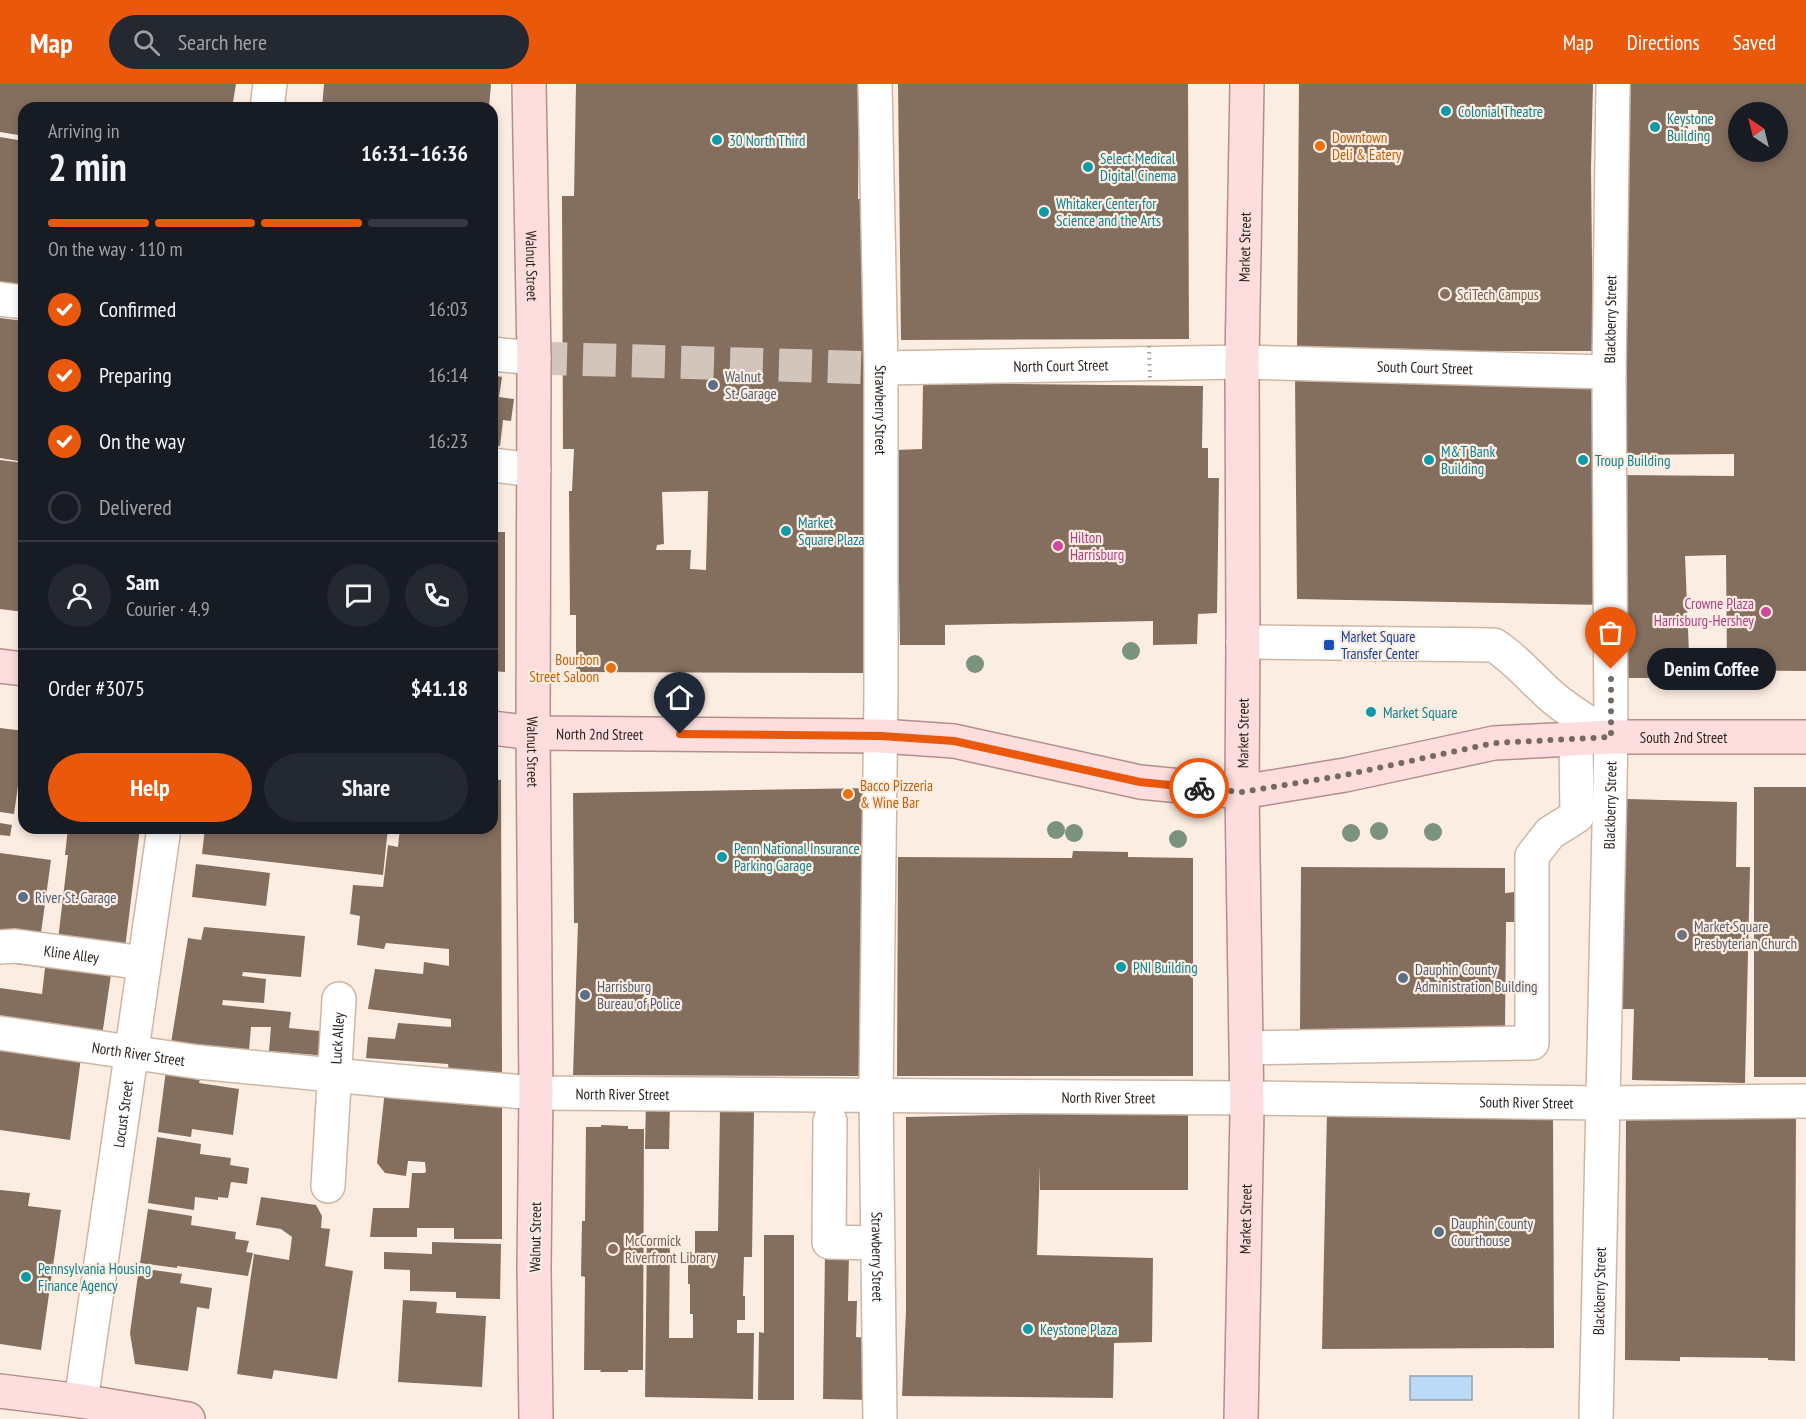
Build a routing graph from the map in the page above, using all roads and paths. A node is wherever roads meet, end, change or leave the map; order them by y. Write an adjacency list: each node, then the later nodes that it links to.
1 (270, 84): 6 (street)
2 (529, 84): 11 (main road, Walnut Street)
3 (875, 84): 13 (street, Strawberry Street)
4 (1247, 84): 12 (main road, Market Street)
5 (1613, 84): 14 (street, Blackberry Street)
6 (268, 102)
7 (0, 299): 8 (street)
8 (18, 301)
9 (1149, 346): 15 (path, bridge)
10 (498, 355): 11 (street)
11 (534, 358): 17 (main road, Walnut Street)
12 (1242, 362): 13 (street, North Court Street); 14 (street, South Court Street); 18 (main road, Market Street)
13 (881, 368): 23 (street, Strawberry Street)
14 (1609, 372): 24 (street, Blackberry Street)
15 (1150, 381)
16 (498, 466): 17 (street)
17 (534, 470): 22 (main road, Walnut Street)
18 (1243, 642): 24 (street); 27 (main road, Market Street)
19 (0, 666): 20 (main road)
20 (18, 668)
21 (498, 729): 22 (main road, North 2nd Street)
22 (533, 733): 23 (main road, North 2nd Street); 38 (main road, Walnut Street)
23 (881, 736): 27 (main road, North 2nd Street); 39 (street, Strawberry Street)
24 (1611, 737): 25 (main road, South 2nd Street); 26 (main road, South 2nd Street); 29 (street, Blackberry Street)
25 (1806, 737)
26 (1576, 739): 27 (main road, South 2nd Street); 28 (street)
27 (1242, 792): 35 (main road, Market Street)
28 (1577, 816): 29 (street); 35 (street)
29 (1610, 816): 42 (street, Blackberry Street)
30 (163, 834): 32 (street, Locust Street)
31 (0, 947): 32 (street, Kline Alley)
32 (144, 963): 36 (street, Locust Street)
33 (339, 999): 37 (street, Luck Alley)
34 (0, 1034): 36 (street, North River Street)
35 (1247, 1048): 40 (main road, Market Street)
36 (131, 1052): 37 (street, North River Street); 47 (street, Locust Street)
37 (335, 1075): 38 (street, North River Street); 44 (street, Luck Alley)
38 (536, 1093): 39 (street, North River Street); 49 (main road, Walnut Street)
39 (876, 1095): 40 (street, North River Street); 45 (street, Strawberry Street)
40 (1247, 1098): 42 (street, South River Street); 51 (main road, Market Street)
41 (1806, 1101): 42 (street, South River Street)
42 (1604, 1103): 52 (street, Blackberry Street)
43 (830, 1121): 45 (street)
44 (328, 1186)
45 (878, 1243): 50 (street, Strawberry Street)
46 (0, 1391): 47 (main road)
47 (81, 1401): 48 (main road)
48 (188, 1419)
49 (536, 1419)
50 (880, 1419)
51 (1241, 1419)
52 (1596, 1419)

